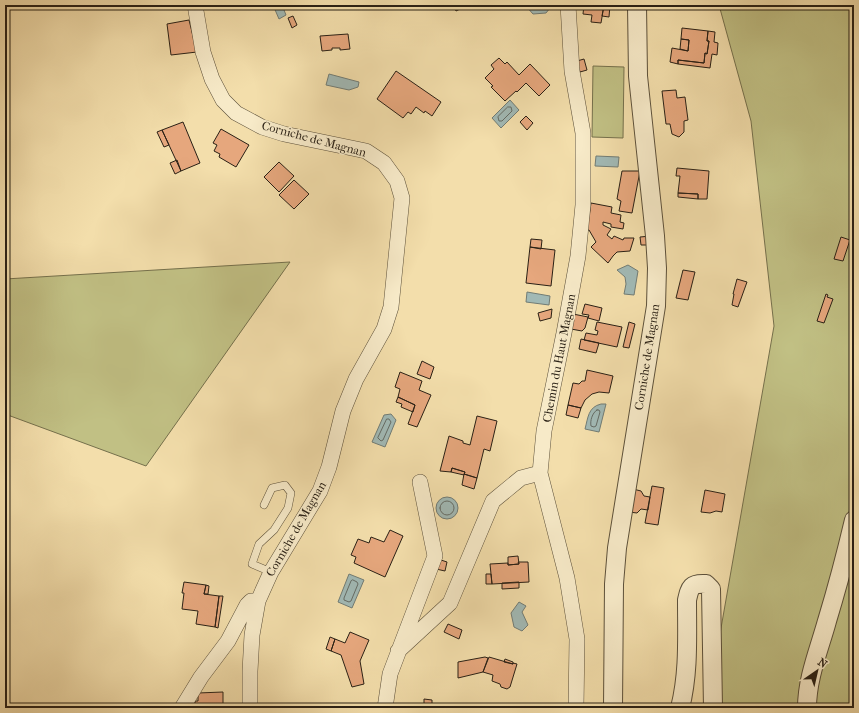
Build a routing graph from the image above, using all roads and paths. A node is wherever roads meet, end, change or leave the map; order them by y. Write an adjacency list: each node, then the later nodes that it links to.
1 (194, 5): 8 (street, Corniche de Magnan)
2 (568, 5): 4 (street, Chemin du Haut Magnan)
3 (637, 5): 15 (street, Corniche de Magnan)
4 (540, 472): 10 (street); 14 (street, Chemin du Haut Magnan)
5 (420, 482): 10 (street)
6 (264, 505): 8 (lane)
7 (854, 520): 18 (street)
8 (271, 572): 9 (street, Corniche de Magnan)
9 (258, 601): 11 (street); 12 (street, Corniche de Magnan)
10 (398, 652): 13 (street)
11 (182, 708)
12 (250, 708)
13 (385, 708)
14 (576, 708)
15 (613, 708)
16 (680, 708): 17 (street)
17 (713, 708)
18 (807, 708)

